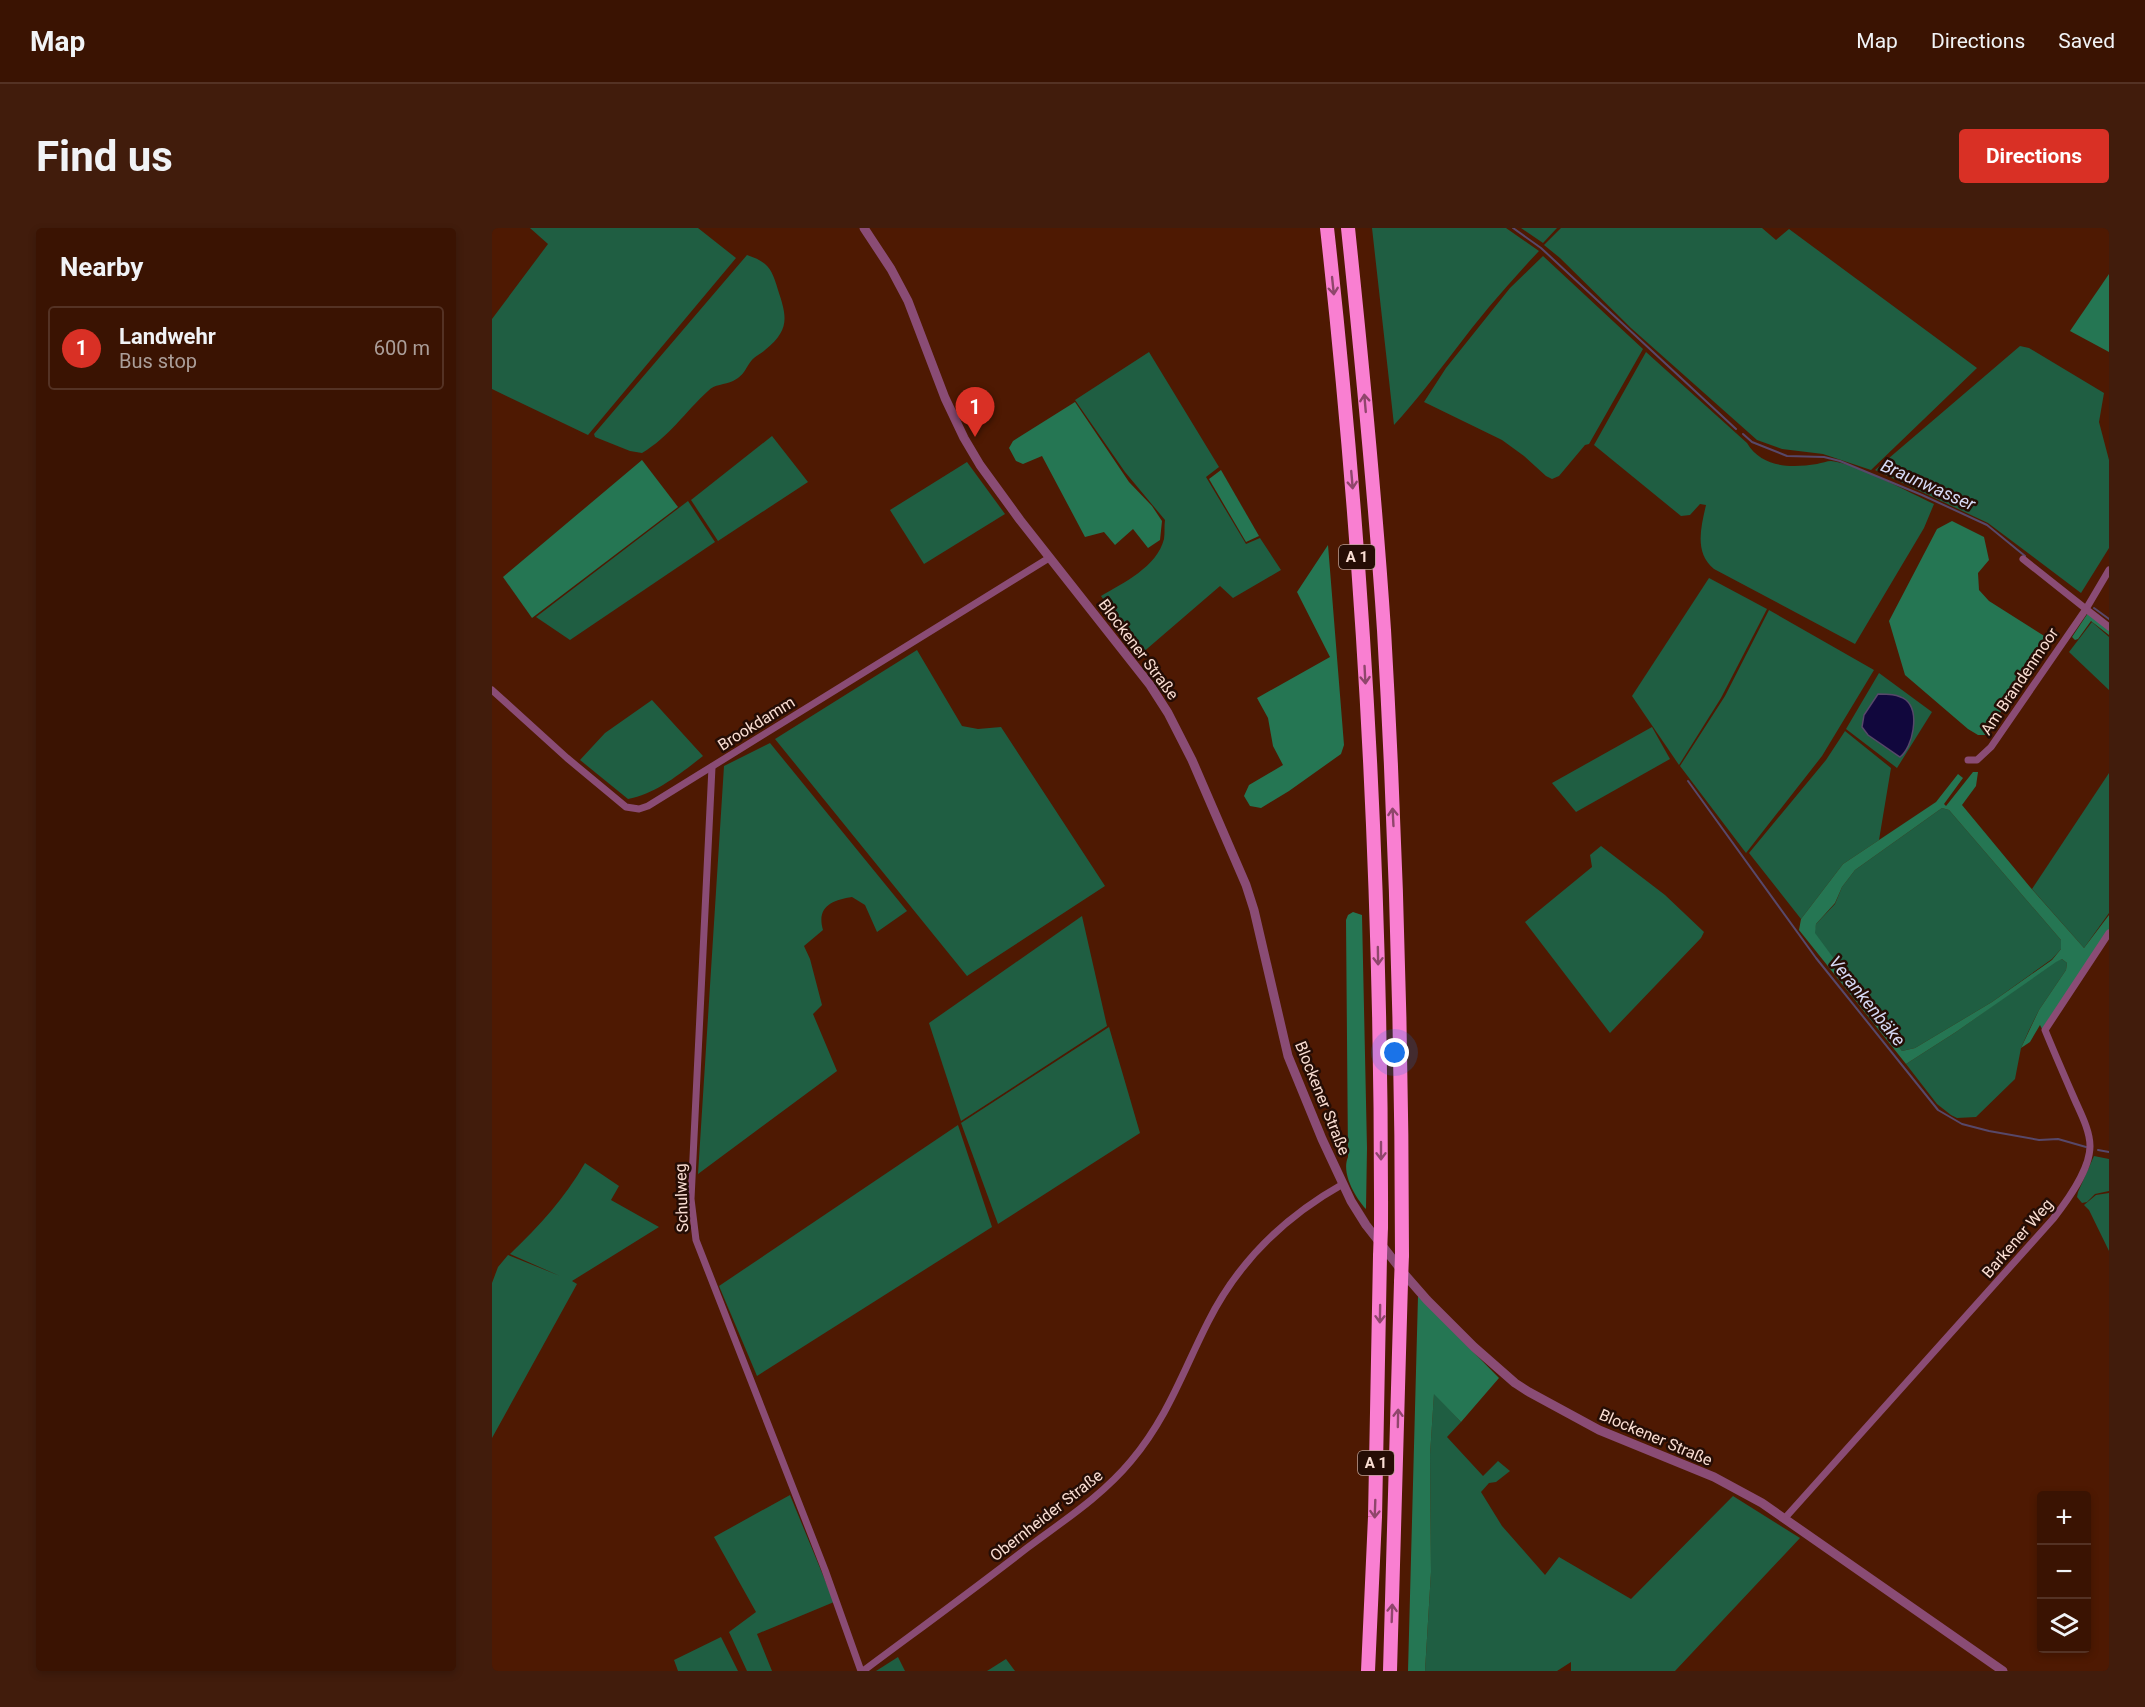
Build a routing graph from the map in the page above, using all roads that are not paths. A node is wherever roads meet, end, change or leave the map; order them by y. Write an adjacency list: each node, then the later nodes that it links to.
1 (864, 228): 4 (street, Blockener Straße)
2 (1327, 228): 16 (highway, A 1, one-way to 16, bridge)
3 (1348, 228): 17 (highway, A 1, one-way to 3, bridge)
4 (1049, 558): 11 (street, Brookdamm); 13 (street, Blockener Straße)
5 (2023, 559): 7 (street)
6 (2109, 570): 7 (street)
7 (2086, 609): 8 (street); 10 (street, Am Brandenmoor)
8 (2109, 627)
9 (492, 690): 11 (street, Brookdamm)
10 (1968, 760)
11 (712, 767): 15 (street, Schulweg)
12 (2109, 933): 14 (street, Barkener Weg)
13 (1343, 1184): 14 (street, Blockener Straße); 15 (street, Obernheider Straße)
14 (1785, 1518): 18 (street, Blockener Straße)
15 (862, 1671)
16 (1368, 1671)
17 (1389, 1671)
18 (2003, 1671)

